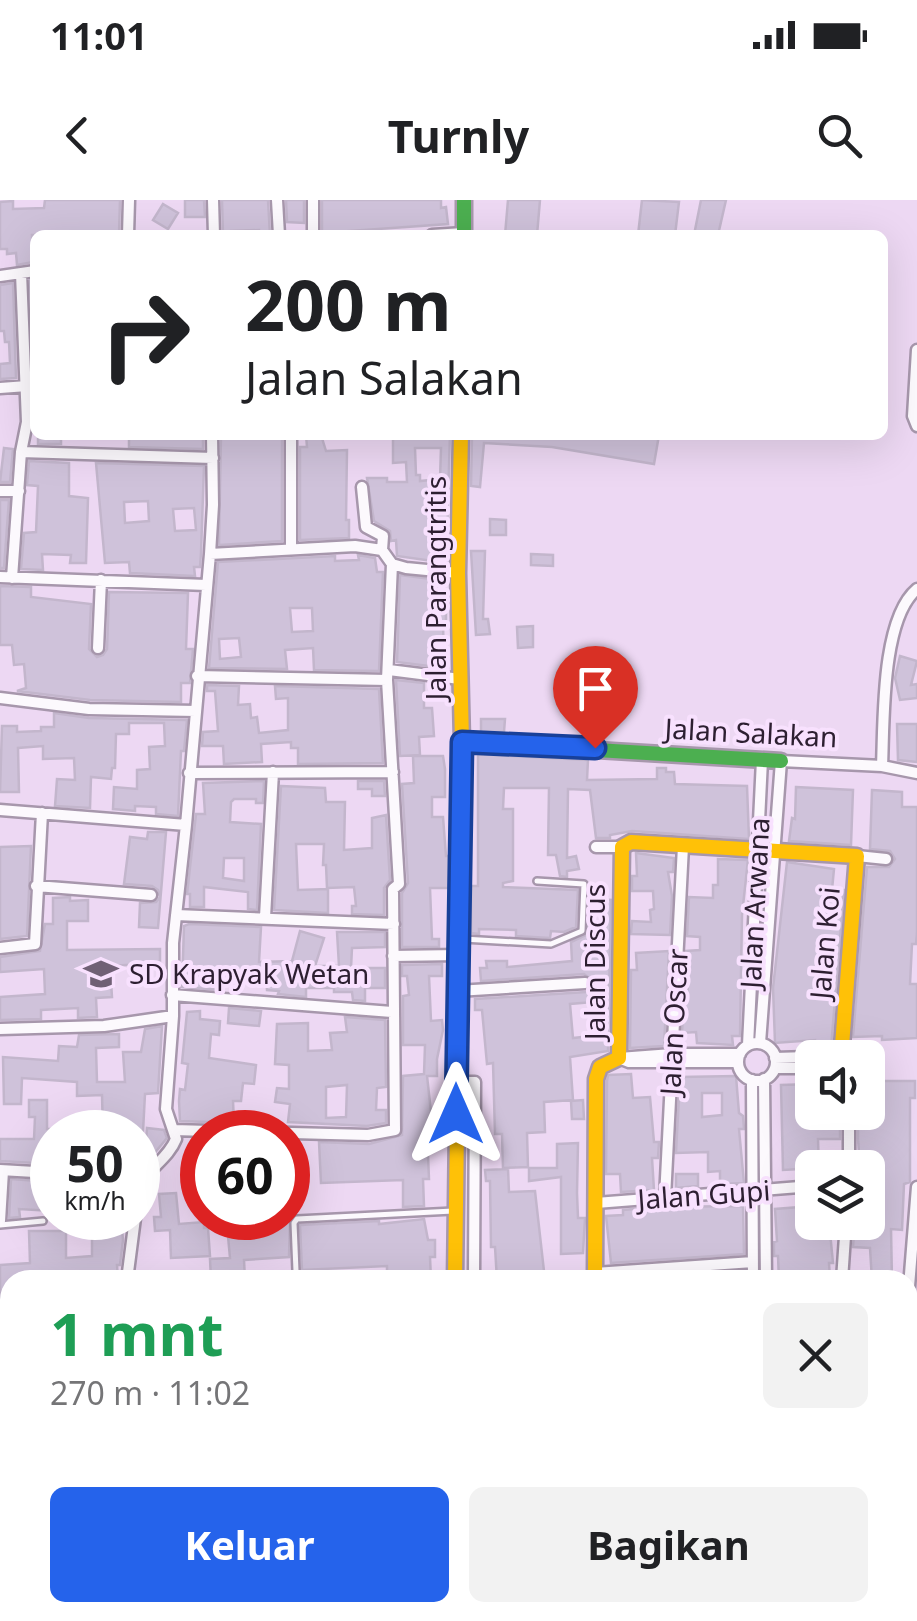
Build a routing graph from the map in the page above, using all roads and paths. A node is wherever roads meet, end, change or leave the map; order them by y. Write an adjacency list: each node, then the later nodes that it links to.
1 (129, 200): 6 (street)
2 (214, 200): 7 (street)
3 (277, 200): 8 (street)
4 (313, 200): 9 (street)
5 (464, 200): 10 (street)
6 (128, 230)
7 (214, 230)
8 (279, 230)
9 (313, 230)
10 (464, 230)
11 (30, 272): 12 (street)
12 (22, 273): 13 (street); 15 (street)
13 (0, 276)
14 (917, 350): 17 (street)
15 (27, 386): 16 (street); 18 (street)
16 (0, 388)
17 (916, 402): 20 (street)
18 (30, 413)
19 (30, 425): 24 (street)
20 (917, 426)
21 (212, 440): 25 (street)
22 (291, 440): 29 (street)
23 (461, 440): 33 (street, Jalan Parangtritis)
24 (21, 452): 25 (street); 28 (street)
25 (213, 458): 31 (street)
26 (362, 487): 30 (street)
27 (0, 491): 28 (street)
28 (20, 491): 34 (street)
29 (291, 548): 30 (street); 31 (street)
30 (382, 550): 32 (street)
31 (210, 554): 36 (street)
32 (392, 564): 33 (street); 39 (street)
33 (458, 573): 41 (street, Jalan Parangtritis)
34 (6, 577): 35 (street)
35 (101, 580): 36 (street); 38 (street)
36 (206, 585): 40 (street)
37 (917, 589): 47 (street)
38 (98, 648)
39 (388, 675): 40 (street); 41 (street); 49 (street)
40 (198, 676): 43 (street)
41 (460, 679): 44 (street, Jalan Parangtritis)
42 (0, 698): 43 (street)
43 (196, 712): 50 (street)
44 (462, 742): 45 (street, Jalan Salakan); 68 (street, Jalan Parangtritis)
45 (762, 760): 46 (street, Jalan Salakan); 58 (street, Jalan Arwana)
46 (781, 761): 47 (street, Jalan Salakan); 59 (street, Jalan Arwana)
47 (882, 766): 51 (street, Jalan Salakan)
48 (273, 772): 49 (street); 50 (street); 66 (street)
49 (393, 772): 67 (street)
50 (189, 773): 54 (street)
51 (917, 773)
52 (0, 810): 53 (street)
53 (42, 813): 54 (street); 63 (street)
54 (186, 825): 65 (street)
55 (596, 846): 57 (street)
56 (682, 846): 57 (street, Jalan Koi); 58 (street, Jalan Koi); 80 (street, Jalan Oscar)
57 (622, 847): 79 (street, Jalan Discus)
58 (757, 849): 59 (street, Jalan Koi); 78 (street, Jalan Arwana)
59 (774, 850): 60 (street, Jalan Koi); 78 (street, Jalan Arwana)
60 (857, 856): 61 (street); 77 (street, Jalan Koi)
61 (886, 859)
62 (537, 881): 68 (lane)
63 (36, 886): 64 (street); 69 (street)
64 (151, 895)
65 (176, 915): 66 (street); 73 (street)
66 (264, 917): 67 (street)
67 (394, 924): 70 (street)
68 (458, 947): 70 (street); 72 (street, Jalan Parangtritis)
69 (0, 948)
70 (393, 956): 74 (street)
71 (585, 982): 72 (street)
72 (457, 991): 85 (street, Jalan Parangtritis)
73 (172, 995): 74 (street); 75 (street)
74 (392, 1012): 86 (street)
75 (173, 1016): 76 (street); 86 (street)
76 (0, 1029)
77 (842, 1040)
78 (746, 1051): 80 (street); 82 (street); 84 (street)
79 (619, 1058): 80 (street); 95 (street)
80 (672, 1058): 94 (street, Jalan Oscar)
81 (795, 1061): 82 (street)
82 (775, 1063): 83 (street); 84 (street)
83 (795, 1066)
84 (758, 1080): 92 (street); 93 (street)
85 (457, 1082): 96 (street, Jalan Parangtritis); 105 (street)
86 (173, 1130): 87 (street)
87 (160, 1163)
88 (1, 1170): 89 (street); 98 (street)
89 (30, 1172)
90 (795, 1187): 92 (street, Jalan Gupi)
91 (917, 1187): 111 (street)
92 (765, 1190): 93 (street, Jalan Gupi); 109 (street)
93 (752, 1192): 94 (street, Jalan Gupi); 101 (street)
94 (665, 1198): 95 (street, Jalan Gupi)
95 (596, 1202): 106 (street)
96 (456, 1211): 103 (lane); 104 (street, Jalan Parangtritis)
97 (30, 1221): 98 (lane)
98 (0, 1223)
99 (132, 1240): 102 (street)
100 (845, 1240): 110 (street)
101 (753, 1262): 107 (street); 108 (street)
102 (128, 1270)
103 (296, 1270)
104 (454, 1270)
105 (474, 1270)
106 (595, 1270)
107 (669, 1270)
108 (753, 1270)
109 (766, 1270)
110 (843, 1270)
111 (910, 1270)

